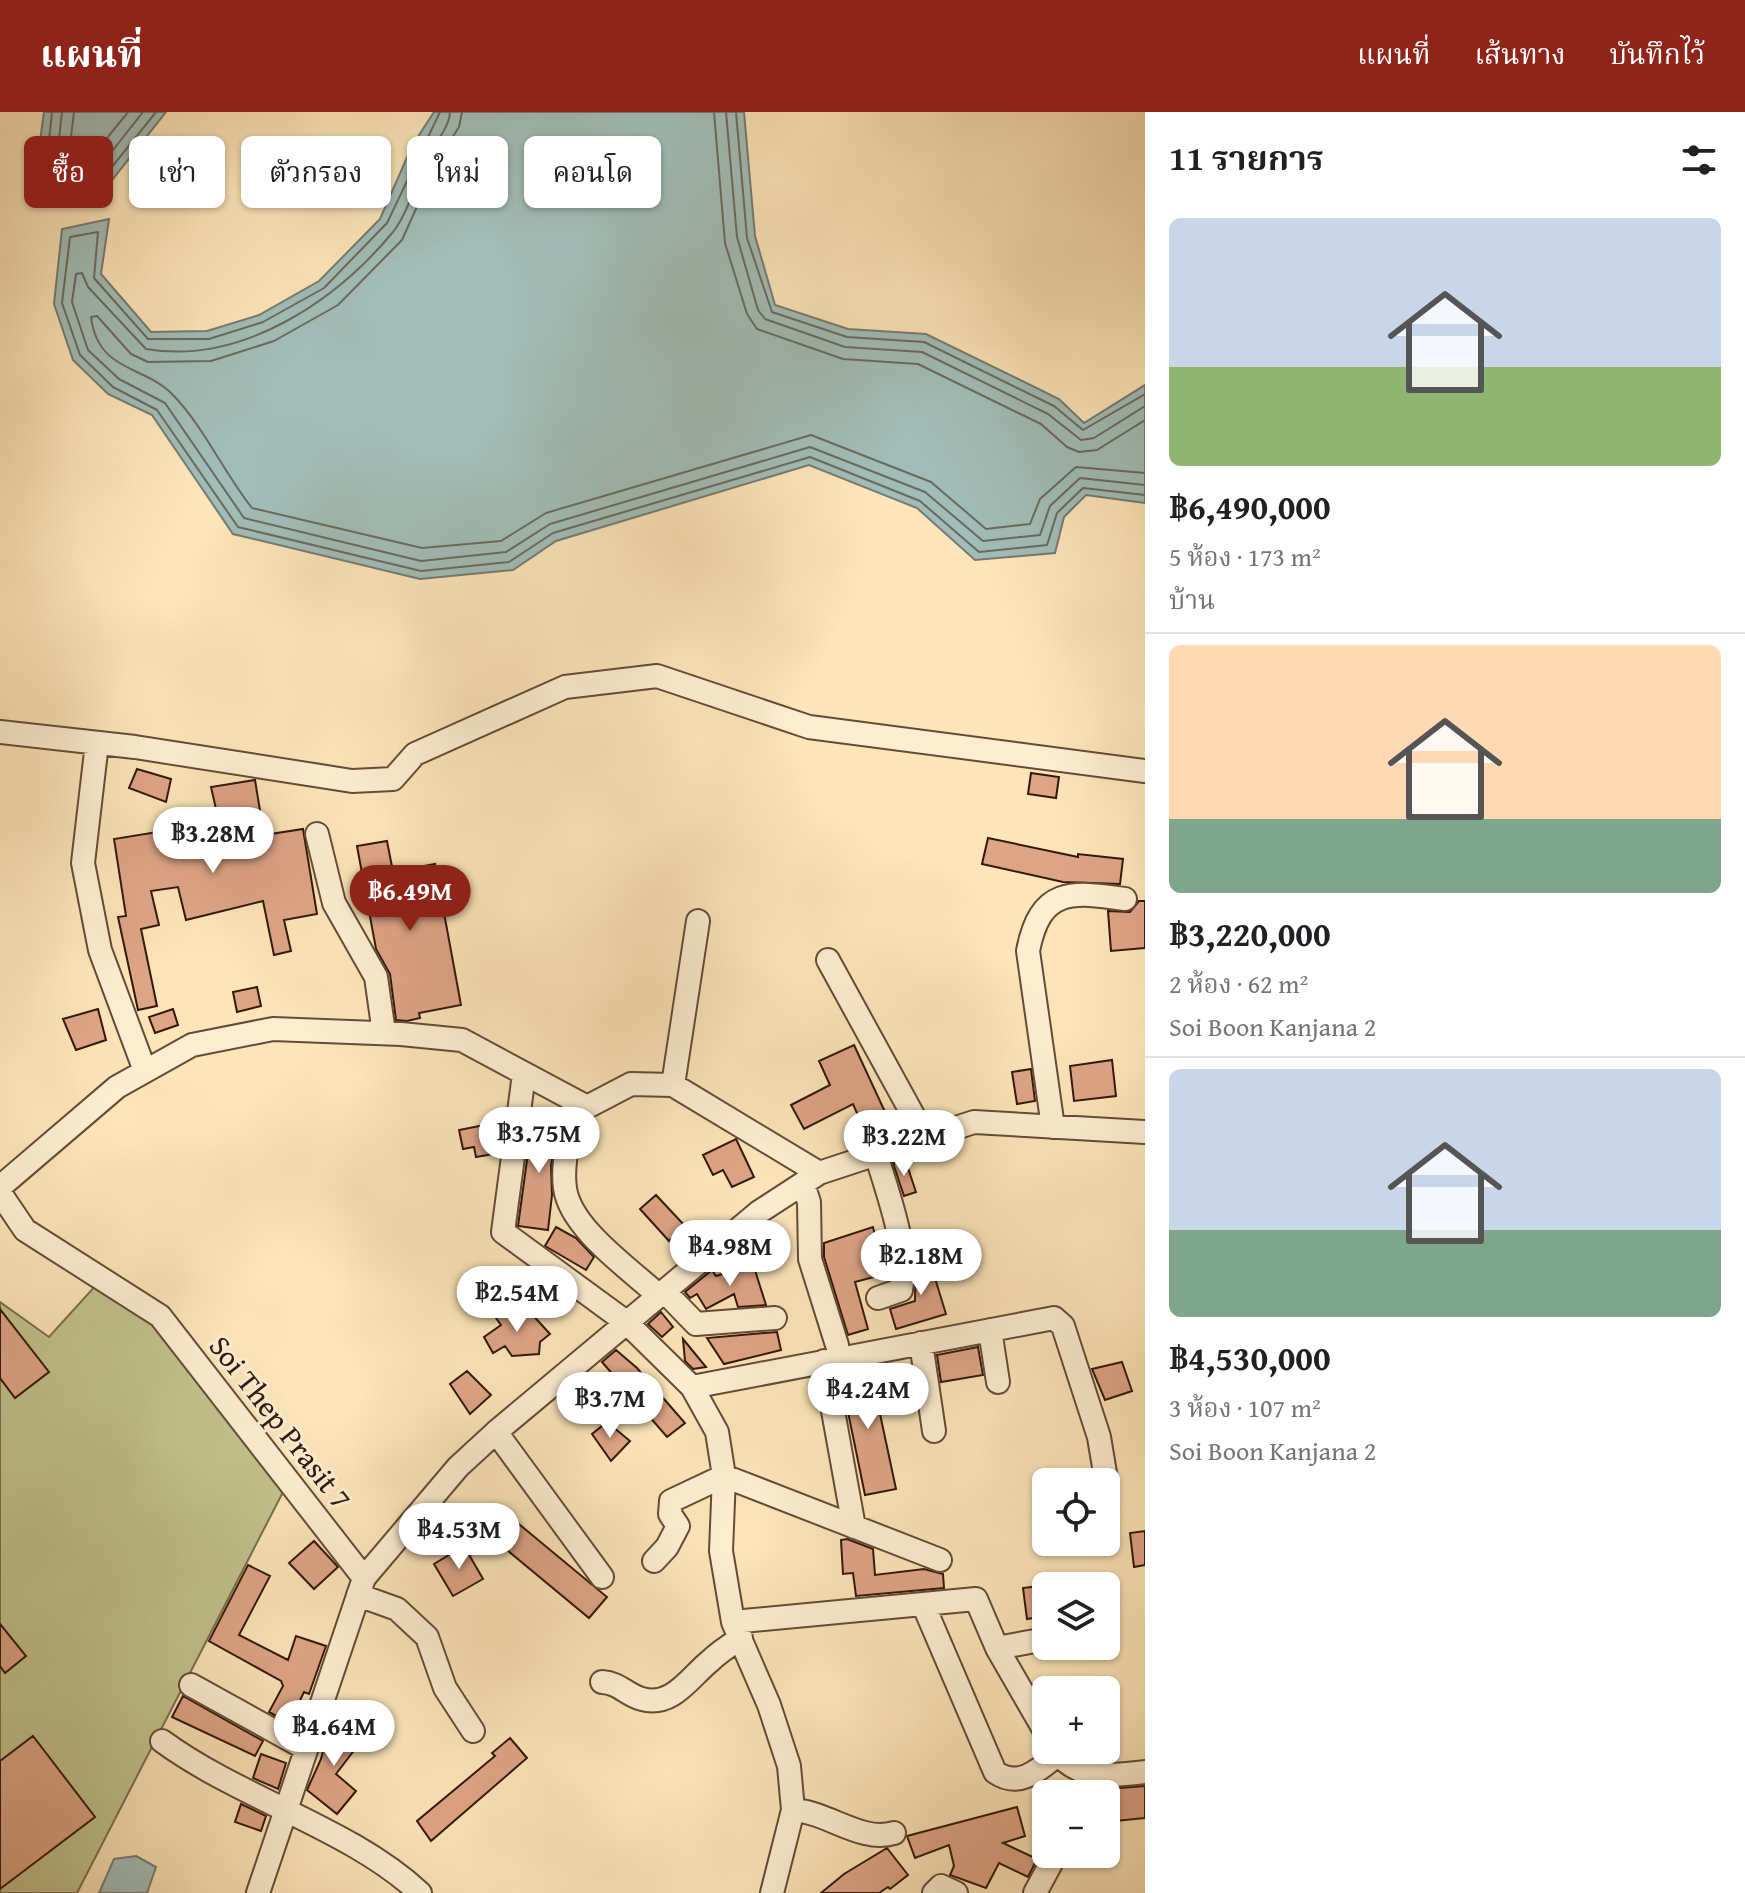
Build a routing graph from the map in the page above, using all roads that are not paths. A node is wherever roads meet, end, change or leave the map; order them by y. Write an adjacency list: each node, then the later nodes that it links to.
1 (0, 732): 2 (street)
2 (97, 743): 3 (street); 9 (street)
3 (1145, 771)
4 (317, 834): 8 (street)
5 (1125, 899): 13 (street)
6 (698, 921): 11 (street)
7 (828, 960): 15 (street)
8 (384, 1033): 9 (street); 10 (street)
9 (145, 1071): 18 (street)
10 (524, 1074): 12 (street); 23 (street)
11 (673, 1085): 12 (street); 17 (street)
12 (575, 1101): 20 (street)
13 (1053, 1127): 14 (street); 15 (street)
14 (1145, 1132)
15 (925, 1137): 16 (street)
16 (876, 1154): 17 (street); 21 (street)
17 (811, 1178): 20 (street); 26 (street)
18 (0, 1187)
19 (0, 1193): 37 (street, Soi Thep Prasit 7)
20 (661, 1293): 22 (street); 23 (street)
21 (878, 1298)
22 (775, 1318)
23 (626, 1322): 28 (street); 30 (street)
24 (990, 1330): 25 (street); 27 (street); 31 (street)
25 (921, 1343): 26 (street); 29 (street)
26 (830, 1353): 28 (street); 33 (street)
27 (998, 1382)
28 (692, 1387): 32 (street)
29 (934, 1431)
30 (496, 1432): 36 (street); 37 (street)
31 (1104, 1468)
32 (724, 1476): 33 (street); 35 (street); 39 (street)
33 (854, 1527): 34 (street)
34 (940, 1560)
35 (654, 1561)
36 (602, 1577)
37 (361, 1586): 45 (street); 47 (street)
38 (923, 1604): 39 (street); 41 (street); 48 (street)
39 (737, 1630): 42 (street); 51 (street)
40 (1032, 1642): 41 (street)
41 (997, 1648): 44 (street)
42 (602, 1682)
43 (191, 1685): 47 (street)
44 (1032, 1709)
45 (473, 1731)
46 (162, 1741): 52 (street)
47 (305, 1748): 52 (street)
48 (1044, 1764)
49 (1069, 1764): 50 (street)
50 (1145, 1772)
51 (793, 1810): 53 (street); 57 (street)
52 (283, 1811): 55 (street); 56 (street)
53 (894, 1833)
54 (1048, 1868): 60 (street)
55 (258, 1893)
56 (420, 1893)
57 (772, 1893)
58 (934, 1893): 59 (street)
59 (956, 1893)
60 (1035, 1893)

